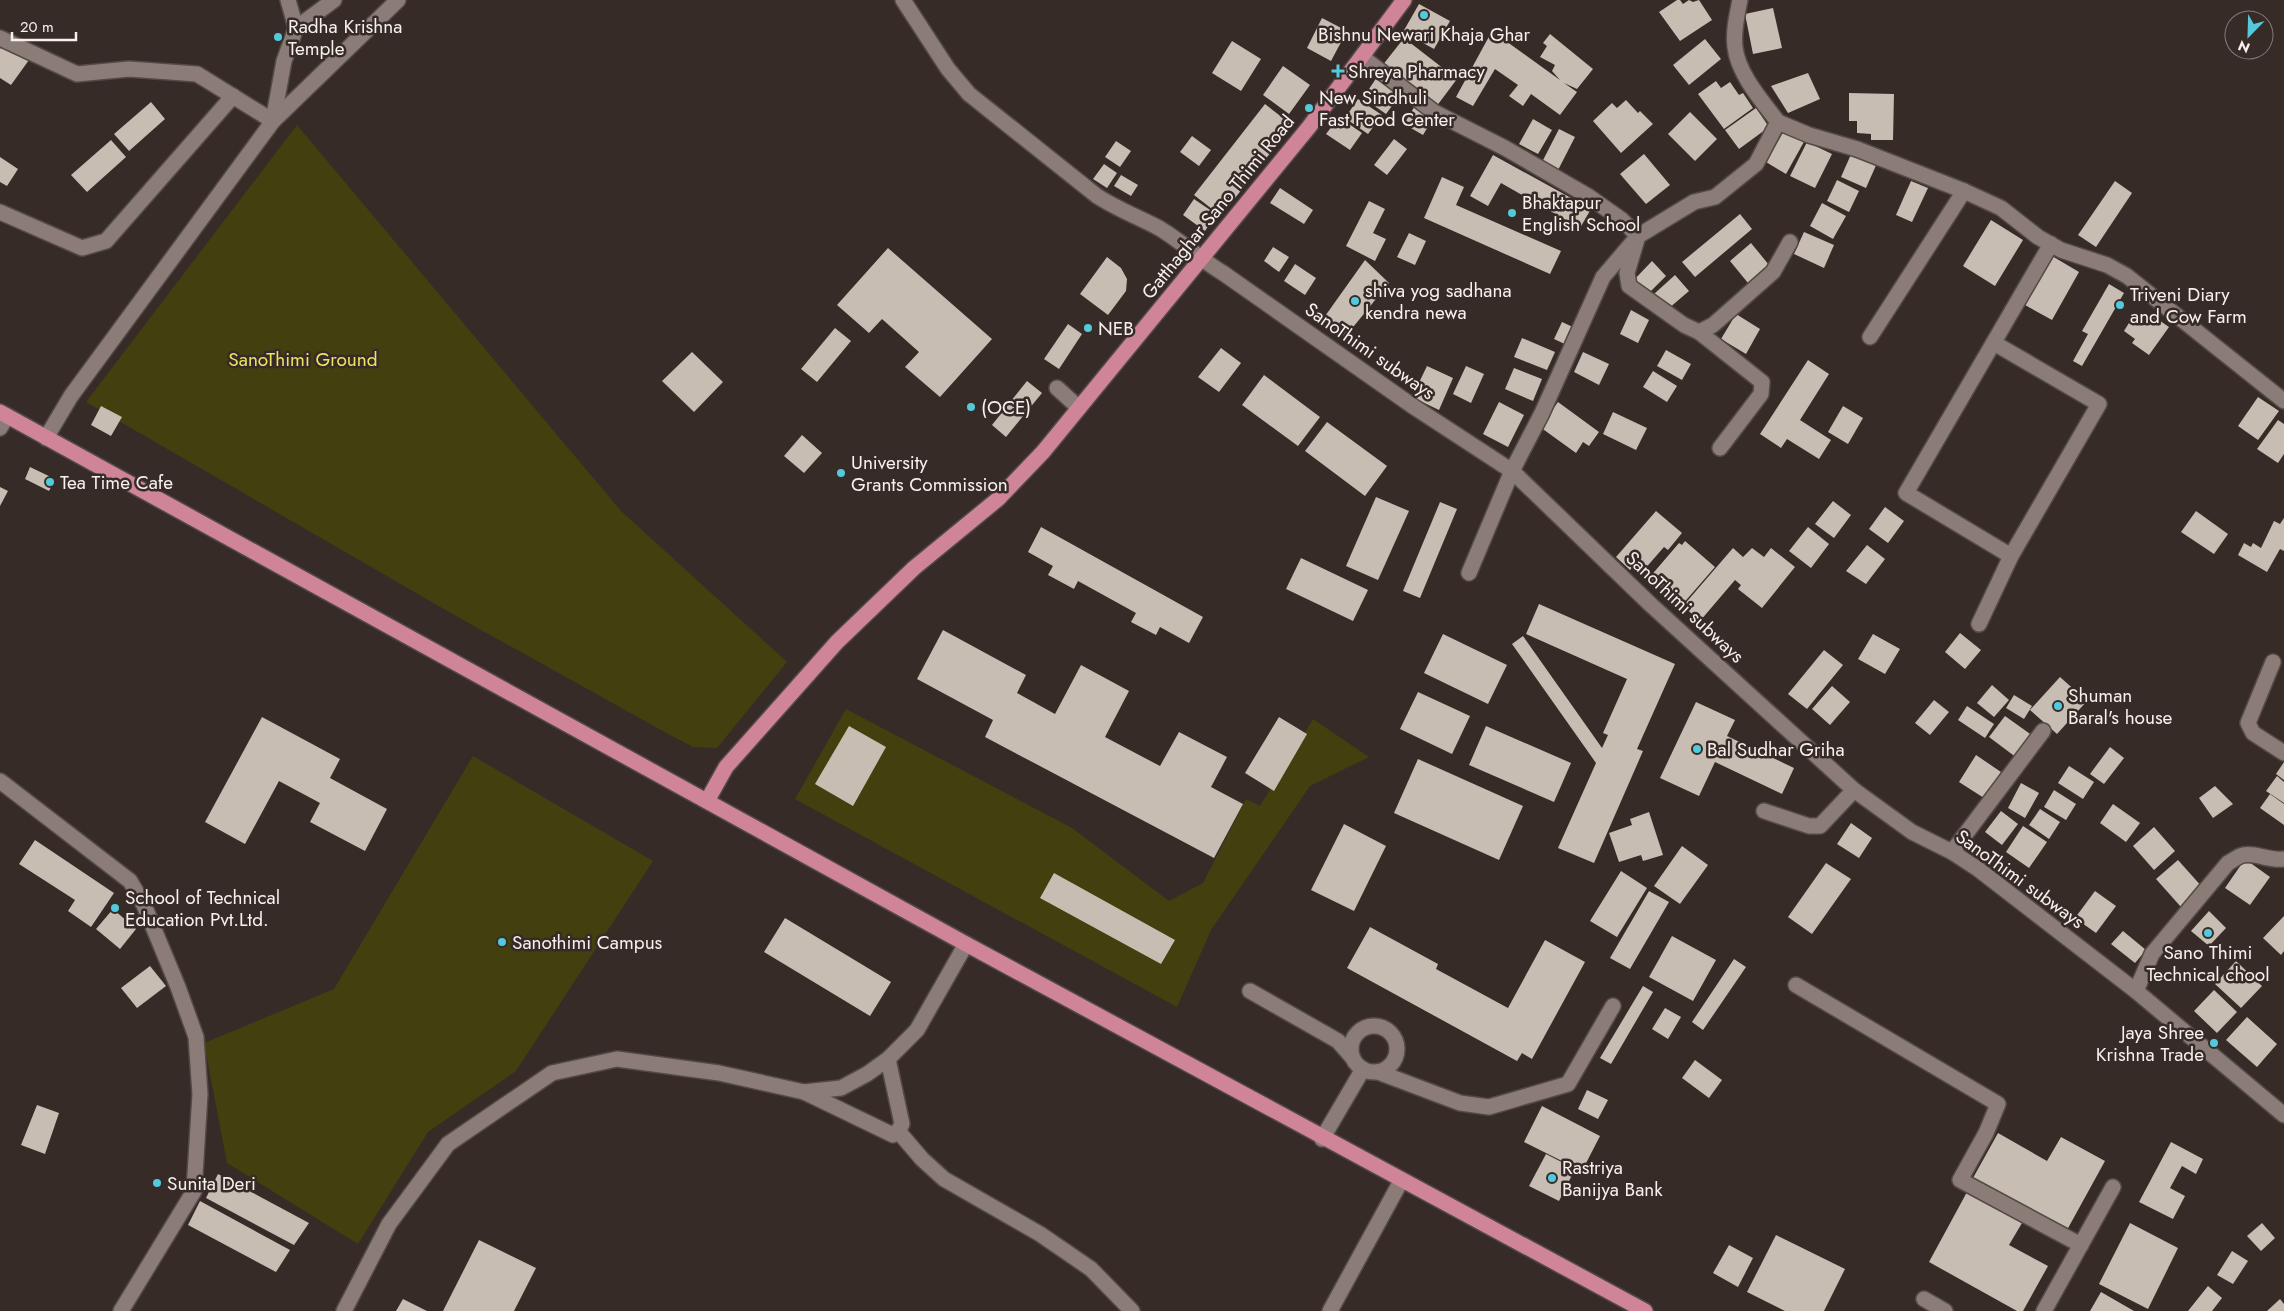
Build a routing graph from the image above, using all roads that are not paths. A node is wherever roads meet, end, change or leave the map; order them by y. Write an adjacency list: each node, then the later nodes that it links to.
1 (288, 0): 7 (street)
2 (334, 0): 7 (street)
3 (398, 0): 11 (street)
4 (903, 0): 18 (street, SanoThimi subways)
5 (1404, 0): 9 (main road, Gatthaghar Sano Thimi Road)
6 (1740, 0): 12 (street)
7 (296, 28): 11 (street)
8 (0, 38): 10 (street)
9 (1362, 57): 15 (street); 18 (main road, Gatthaghar Sano Thimi Road)
10 (233, 96): 11 (street); 14 (street)
11 (273, 121): 26 (street)
12 (1778, 122): 13 (street); 15 (street)
13 (1964, 191): 17 (street); 20 (street)
14 (0, 212)
15 (1638, 236): 19 (street); 28 (street)
16 (1790, 242): 19 (street)
17 (2051, 244): 21 (street); 23 (street)
18 (1202, 260): 24 (main road, Gatthaghar Sano Thimi Road); 28 (street, SanoThimi subways)
19 (1699, 332): 27 (street)
20 (1870, 337)
21 (1994, 342): 29 (street); 29 (street)
22 (1057, 388): 24 (street)
23 (2284, 401)
24 (1079, 408): 37 (main road, Gatthaghar Sano Thimi Road)
25 (2, 418): 26 (main road)
26 (46, 438): 37 (main road)
27 (1720, 448)
28 (1512, 471): 30 (street); 36 (street, SanoThimi subways)
29 (2011, 556): 31 (street)
30 (1469, 573)
31 (1979, 624)
32 (2273, 662): 34 (street)
33 (2043, 731): 39 (street)
34 (2284, 753)
35 (0, 781): 58 (street)
36 (1854, 790): 38 (street); 39 (street, SanoThimi subways)
37 (707, 801): 41 (main road)
38 (1764, 812)
39 (1952, 852): 44 (street, SanoThimi subways)
40 (2284, 858): 44 (street)
41 (966, 944): 47 (street); 53 (main road)
42 (1796, 985): 56 (street)
43 (1250, 991): 46 (street)
44 (2136, 991): 51 (street, SanoThimi subways)
45 (1613, 1006): 49 (street)
46 (1352, 1057): 48 (street); 49 (street)
47 (888, 1059): 50 (street); 52 (street)
48 (1363, 1069): 49 (street); 53 (street)
49 (1378, 1072)
50 (804, 1092): 52 (street); 59 (street)
51 (2284, 1114)
52 (898, 1131): 60 (street)
53 (1322, 1139): 54 (main road)
54 (1401, 1181): 61 (street); 62 (main road)
55 (2113, 1187): 56 (street)
56 (2081, 1245): 64 (street)
57 (1924, 1299): 63 (street)
58 (121, 1311)
59 (344, 1311)
60 (1132, 1311)
61 (1330, 1311)
62 (1645, 1311)
63 (1946, 1311)
64 (2044, 1311)

